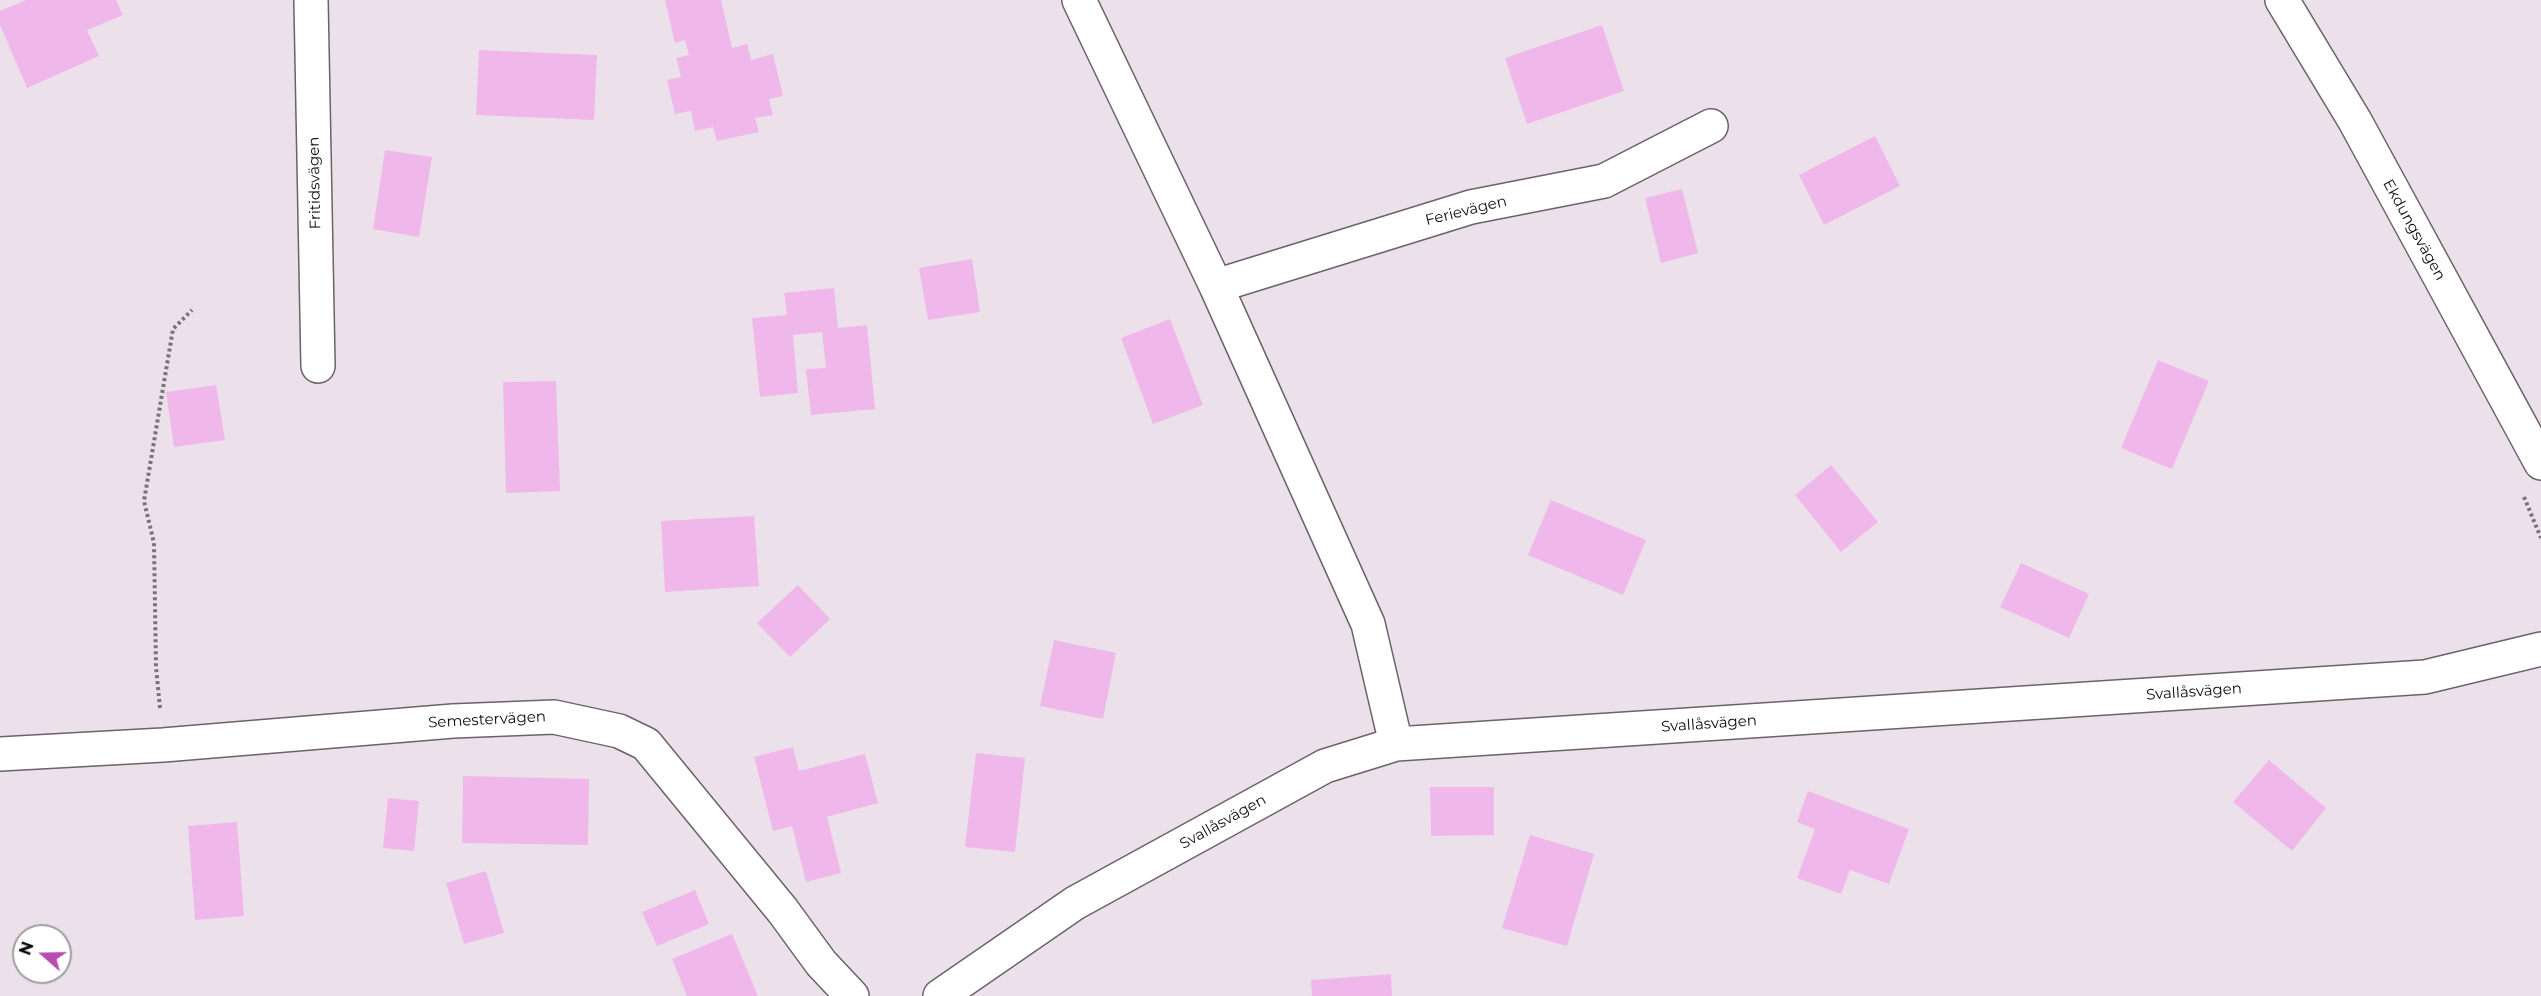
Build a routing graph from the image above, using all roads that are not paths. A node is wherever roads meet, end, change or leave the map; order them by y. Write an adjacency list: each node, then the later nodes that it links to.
1 (311, 0): 6 (street, Fritidsvägen)
2 (1078, 0): 5 (street)
3 (2282, 0): 7 (street, Ekdungsvägen)
4 (1711, 126): 5 (street, Ferievägen)
5 (1216, 286): 9 (street)
6 (318, 366)
7 (2541, 463)
8 (2541, 649): 9 (street, Svallåsvägen)
9 (1396, 744): 12 (street, Svallåsvägen)
10 (0, 754): 11 (street, Semestervägen)
11 (852, 996)
12 (940, 996)

